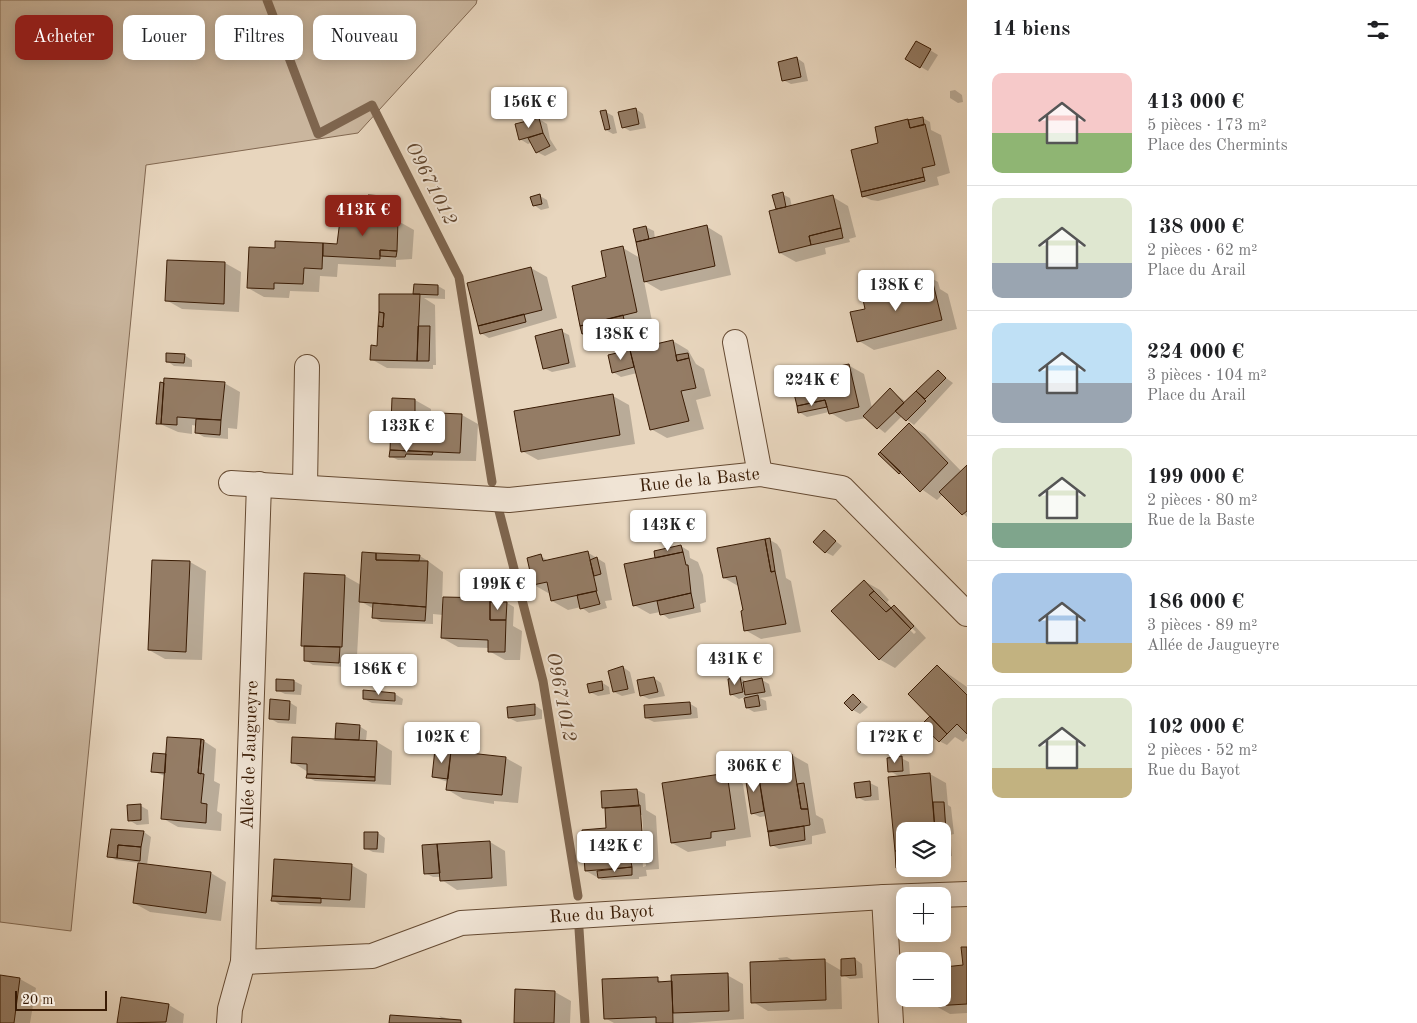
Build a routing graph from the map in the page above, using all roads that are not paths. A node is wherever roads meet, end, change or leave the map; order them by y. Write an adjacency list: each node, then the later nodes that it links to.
1 (735, 342): 3 (street)
2 (307, 367): 6 (street)
3 (760, 474): 6 (street, Rue de la Baste); 7 (street, Rue de la Baste)
4 (231, 483): 5 (street, Rue de la Baste)
5 (259, 484): 6 (street, Rue de la Baste); 10 (street, Allée de Jaugueyre)
6 (305, 486)
7 (967, 614)
8 (967, 894): 9 (street, Rue du Bayot)
9 (884, 896): 10 (street, Rue du Bayot); 12 (street)
10 (243, 962): 11 (street, Allée de Jaugueyre)
11 (229, 1023)
12 (891, 1023)

